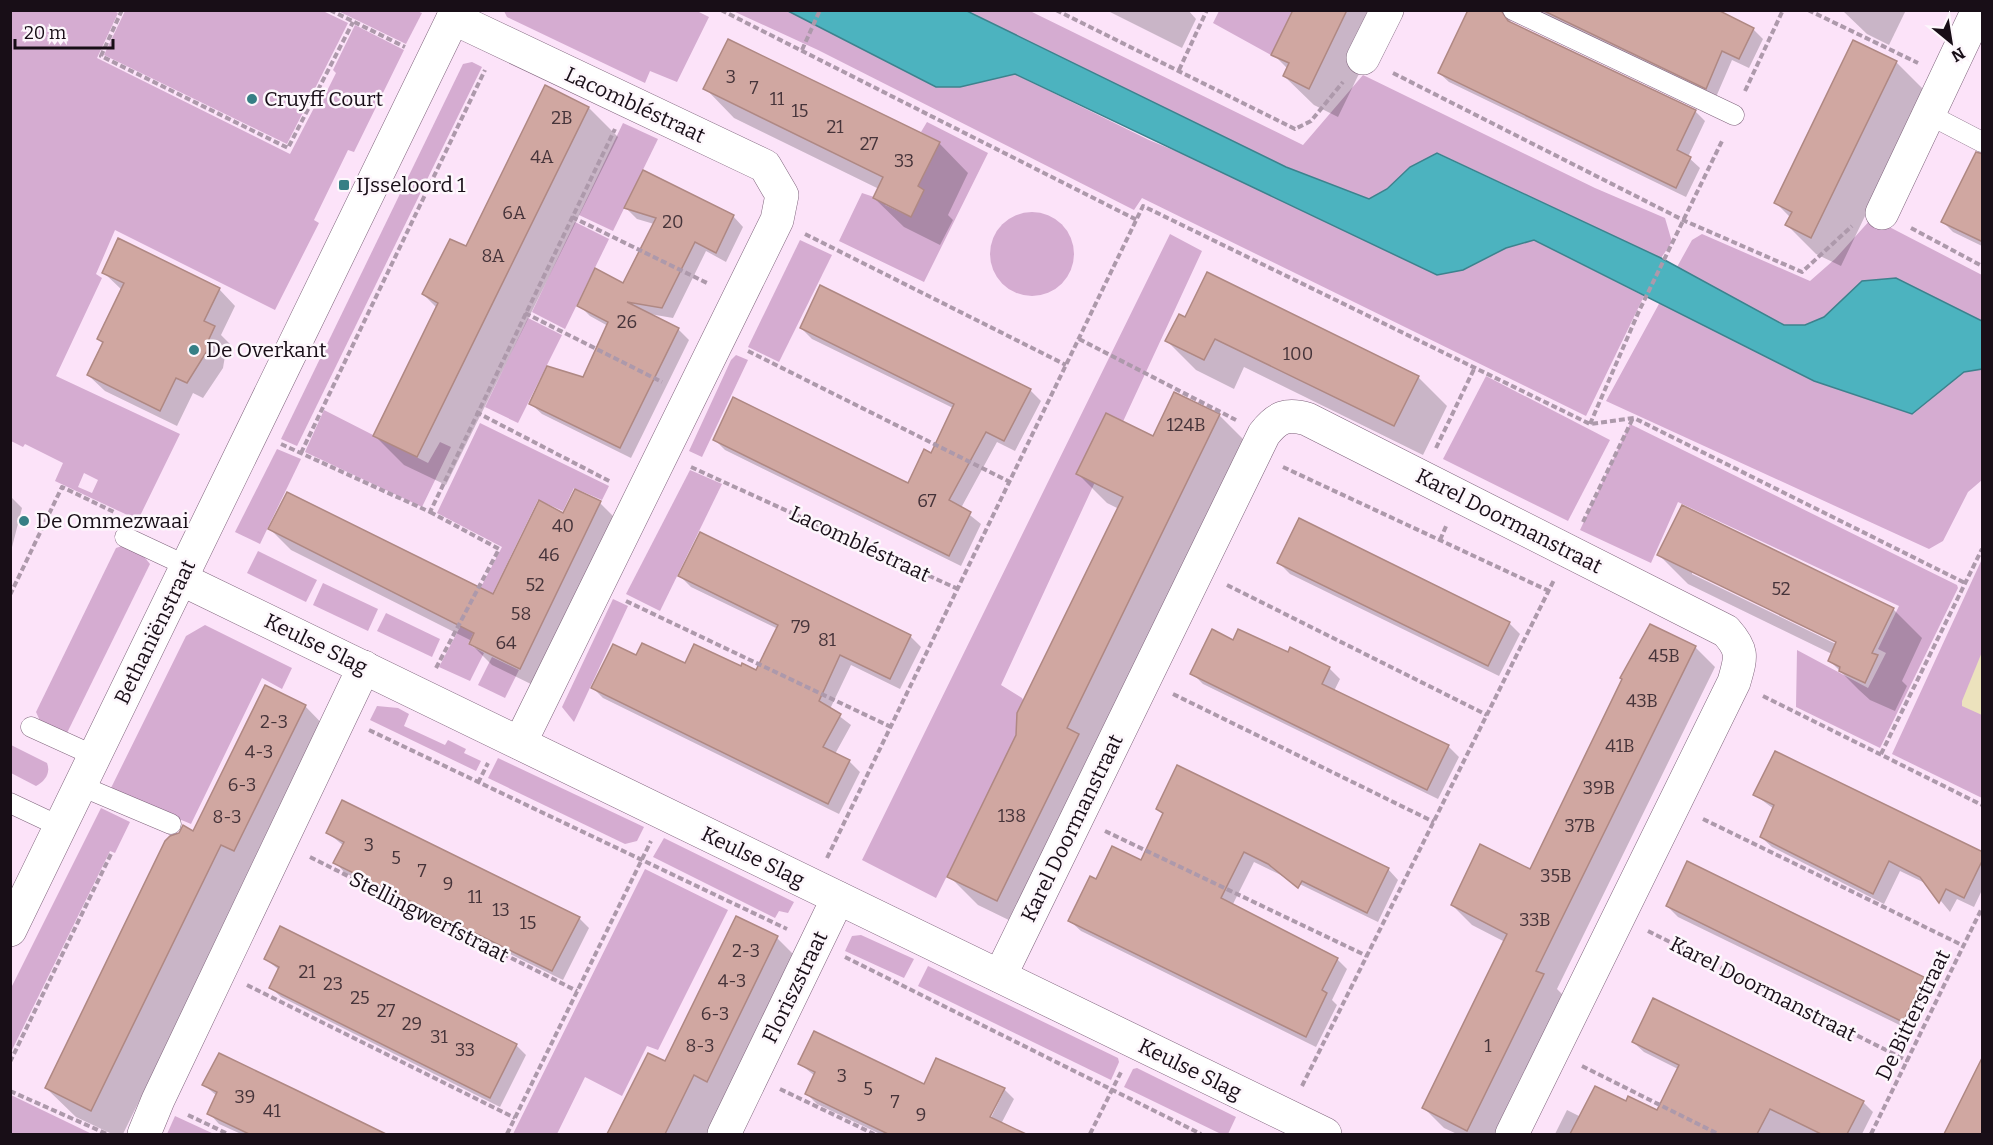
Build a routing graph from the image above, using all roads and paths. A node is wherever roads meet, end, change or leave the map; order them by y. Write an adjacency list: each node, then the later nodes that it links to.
1 (122, 10): 12 (path)
2 (330, 10): 12 (path)
3 (721, 10): 14 (path)
4 (820, 10): 14 (path)
5 (1056, 10): 17 (path)
6 (1207, 10): 17 (path)
7 (1387, 10): 15 (street)
8 (1513, 10): 21 (lane)
9 (1808, 10): 18 (path)
10 (1978, 10): 18 (street)
11 (455, 14): 13 (street, Lacombléstraat); 16 (street, Bethaniënstraat)
12 (353, 22): 16 (path)
13 (500, 41): 19 (street, Lacombléstraat); 41 (path)
14 (802, 50): 26 (path)
15 (1363, 58): 17 (path); 23 (path)
16 (432, 61): 39 (street, Bethaniënstraat)
17 (1179, 70)
18 (1946, 77): 20 (street)
19 (628, 101): 24 (path); 25 (street, Lacombléstraat)
20 (1928, 114): 22 (lane); 23 (street)
21 (1734, 115)
22 (1983, 142)
23 (1882, 213): 28 (path)
24 (572, 217): 29 (path); 30 (path)
25 (777, 220): 29 (street, Lacombléstraat); 33 (path)
26 (1137, 220): 32 (path); 34 (path)
27 (1673, 246): 38 (path)
28 (1983, 266)
29 (740, 299): 31 (street, Lacombléstraat)
30 (525, 314): 35 (path); 36 (path)
31 (721, 338): 35 (street, Lacombléstraat); 44 (path)
32 (1079, 339): 33 (path); 40 (path)
33 (1066, 365): 44 (path)
34 (1475, 367): 38 (path); 43 (path)
35 (692, 397): 42 (street, Lacombléstraat)
36 (476, 412): 45 (path); 46 (path)
37 (1634, 418): 38 (path); 50 (path); 53 (path)
38 (1590, 424)
39 (253, 431): 41 (path); 52 (street, Bethaniënstraat)
40 (1259, 444): 43 (street, Karel Doormanstraat); 51 (street, Karel Doormanstraat); 56 (path)
41 (301, 453): 46 (path)
42 (664, 454): 45 (street, Lacombléstraat); 55 (path, Lacombléstraat)
43 (1423, 476): 50 (street, Karel Doormanstraat)
44 (1010, 482): 55 (path)
45 (641, 497): 54 (street, Lacombléstraat)
46 (430, 512): 61 (path)
47 (123, 516): 57 (path)
48 (125, 537): 52 (lane)
49 (1983, 549): 53 (path)
50 (1568, 552): 56 (path); 60 (street, Karel Doormanstraat)
51 (1197, 570): 59 (street, Karel Doormanstraat); 62 (path)
52 (184, 572): 58 (street, Keulse Slag); 68 (street, Bethaniënstraat)
53 (1965, 583): 67 (path)
54 (598, 587): 65 (path); 66 (street, Lacombléstraat)
55 (958, 589): 65 (path)
56 (1549, 591): 62 (path)
57 (10, 595)
58 (364, 668): 61 (street, Keulse Slag); 63 (street)
59 (1144, 680): 75 (street, Karel Doormanstraat); 76 (path)
60 (1734, 682): 67 (path); 73 (street, Karel Doormanstraat)
61 (422, 696): 66 (street, Keulse Slag)
62 (1487, 715): 76 (path)
63 (341, 717): 69 (path); 79 (street)
64 (31, 727): 68 (lane)
65 (891, 727): 82 (path)
66 (506, 750): 69 (path); 74 (street, Keulse Slag)
67 (1881, 754): 72 (path)
68 (95, 756): 70 (street, Bethaniënstraat)
69 (478, 783): 81 (path)
70 (81, 786): 77 (lane); 78 (street, Bethaniënstraat)
71 (10, 803): 78 (lane)
72 (1983, 805)
73 (1674, 806): 84 (street, Karel Doormanstraat); 87 (path)
74 (664, 813): 81 (path); 82 (street, Keulse Slag)
75 (1077, 818): 88 (path); 90 (street, Karel Doormanstraat)
76 (1434, 822): 88 (path)
77 (171, 824)
78 (61, 827): 85 (street, Bethaniënstraat)
79 (280, 845): 89 (street); 91 (path, Stellingwerfstraat)
80 (111, 854): 95 (path)
81 (641, 861): 86 (path); 91 (path)
82 (826, 892): 86 (street, Floriszstraat); 90 (street, Keulse Slag)
83 (1983, 908): 87 (path, De Bitterstraat)
84 (1619, 916): 93 (street, Karel Doormanstraat); 94 (path, Karel Doormanstraat)
85 (10, 930)
86 (816, 943): 96 (street, Floriszstraat); 98 (path)
87 (1964, 946): 94 (path, De Bitterstraat)
88 (1367, 956): 101 (path)
89 (220, 970): 99 (street); 100 (path)
90 (1000, 976): 92 (street, Keulse Slag)
91 (577, 991): 100 (path)
92 (1136, 1042): 98 (path); 101 (street, Keulse Slag)
93 (1553, 1052): 110 (street, Karel Doormanstraat); 111 (path)
94 (1908, 1061): 112 (path, De Bitterstraat)
95 (10, 1062)
96 (753, 1076): 106 (street, Floriszstraat); 107 (path)
97 (10, 1091): 102 (path)
98 (1111, 1092): 108 (path); 109 (path)
99 (158, 1100): 103 (street); 104 (path)
100 (515, 1118): 105 (path)
101 (1310, 1129)
102 (107, 1134)
103 (144, 1134)
104 (228, 1134)
105 (507, 1134)
106 (724, 1134)
107 (874, 1134)
108 (1090, 1134)
109 (1201, 1134)
110 (1512, 1134)
111 (1718, 1134)
112 (1871, 1134)

